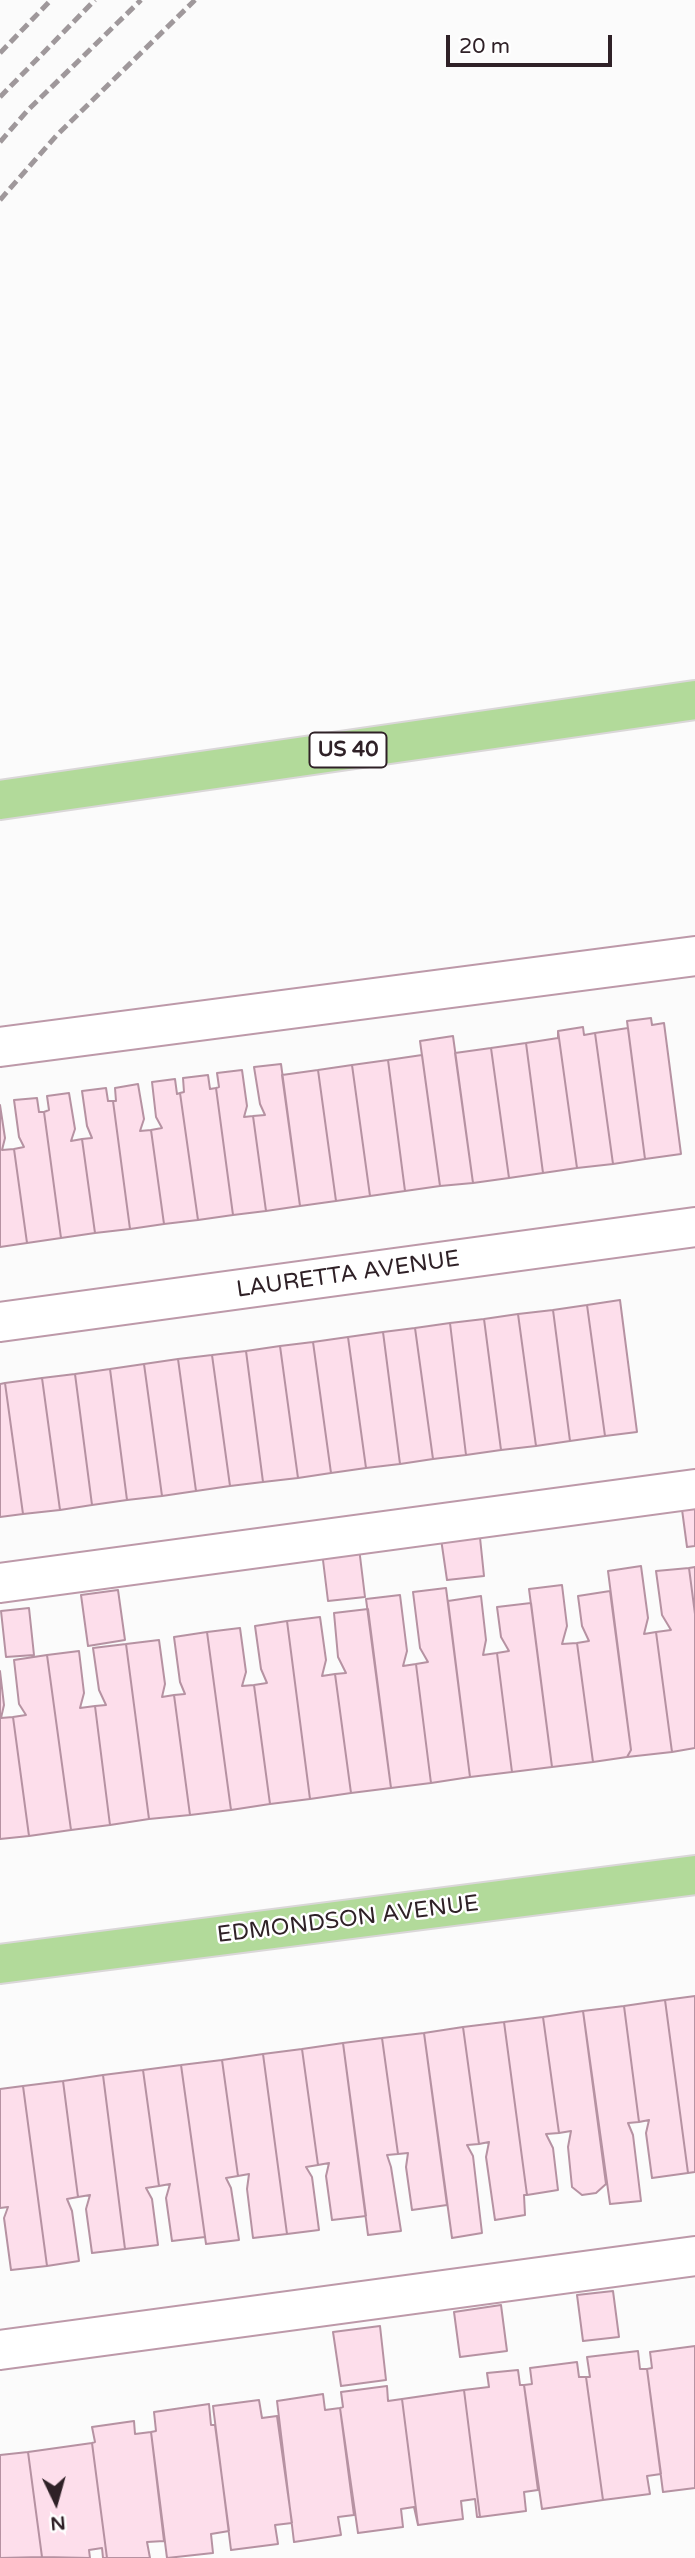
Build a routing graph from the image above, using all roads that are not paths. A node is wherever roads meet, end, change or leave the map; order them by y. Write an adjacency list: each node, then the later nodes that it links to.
1 (695, 700): 2 (main road, US 40)
2 (0, 800)
3 (695, 956): 4 (street)
4 (0, 1047)
5 (695, 1227): 6 (street, LAURETTA AVENUE)
6 (0, 1322)
7 (695, 1489): 8 (street)
8 (0, 1583)
9 (695, 1875): 10 (main road, EDMONDSON AVENUE)
10 (0, 1964)
11 (695, 2256): 12 (street)
12 (0, 2350)

